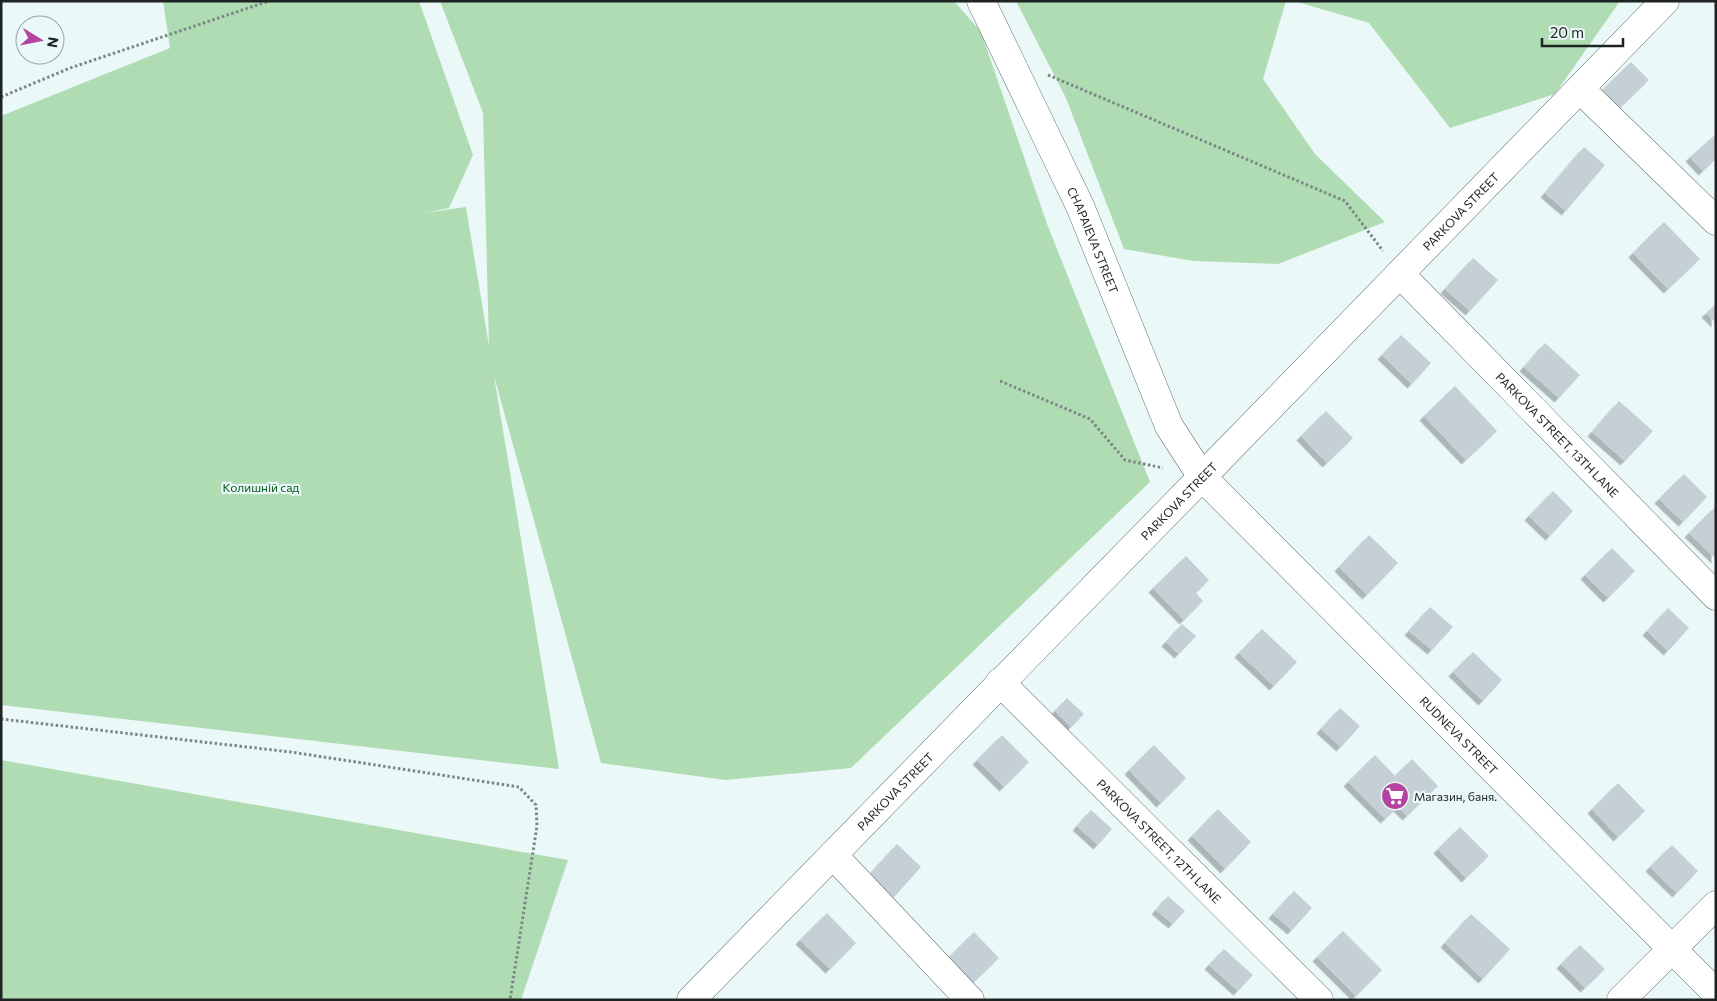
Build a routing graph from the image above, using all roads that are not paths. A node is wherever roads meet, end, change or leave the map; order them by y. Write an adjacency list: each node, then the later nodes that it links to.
1 (981, 1): 6 (street, CHAPAIEVA STREET)
2 (1665, 1): 3 (street, PARKOVA STREET)
3 (1580, 89): 4 (street); 5 (street, PARKOVA STREET)
4 (1716, 221)
5 (1400, 274): 6 (street, PARKOVA STREET); 7 (street, PARKOVA STREET, 13TH LANE)
6 (1202, 477): 8 (street, PARKOVA STREET); 11 (street, RUDNEVA STREET)
7 (1716, 596)
8 (1000, 682): 9 (street, PARKOVA STREET); 15 (street, PARKOVA STREET, 12TH LANE)
9 (833, 855): 13 (street, PARKOVA STREET); 14 (street)
10 (1716, 905): 11 (street)
11 (1672, 949): 12 (street, RUDNEVA STREET); 16 (street)
12 (1716, 993)
13 (691, 1000)
14 (970, 1000)
15 (1318, 1000)
16 (1621, 1000)

